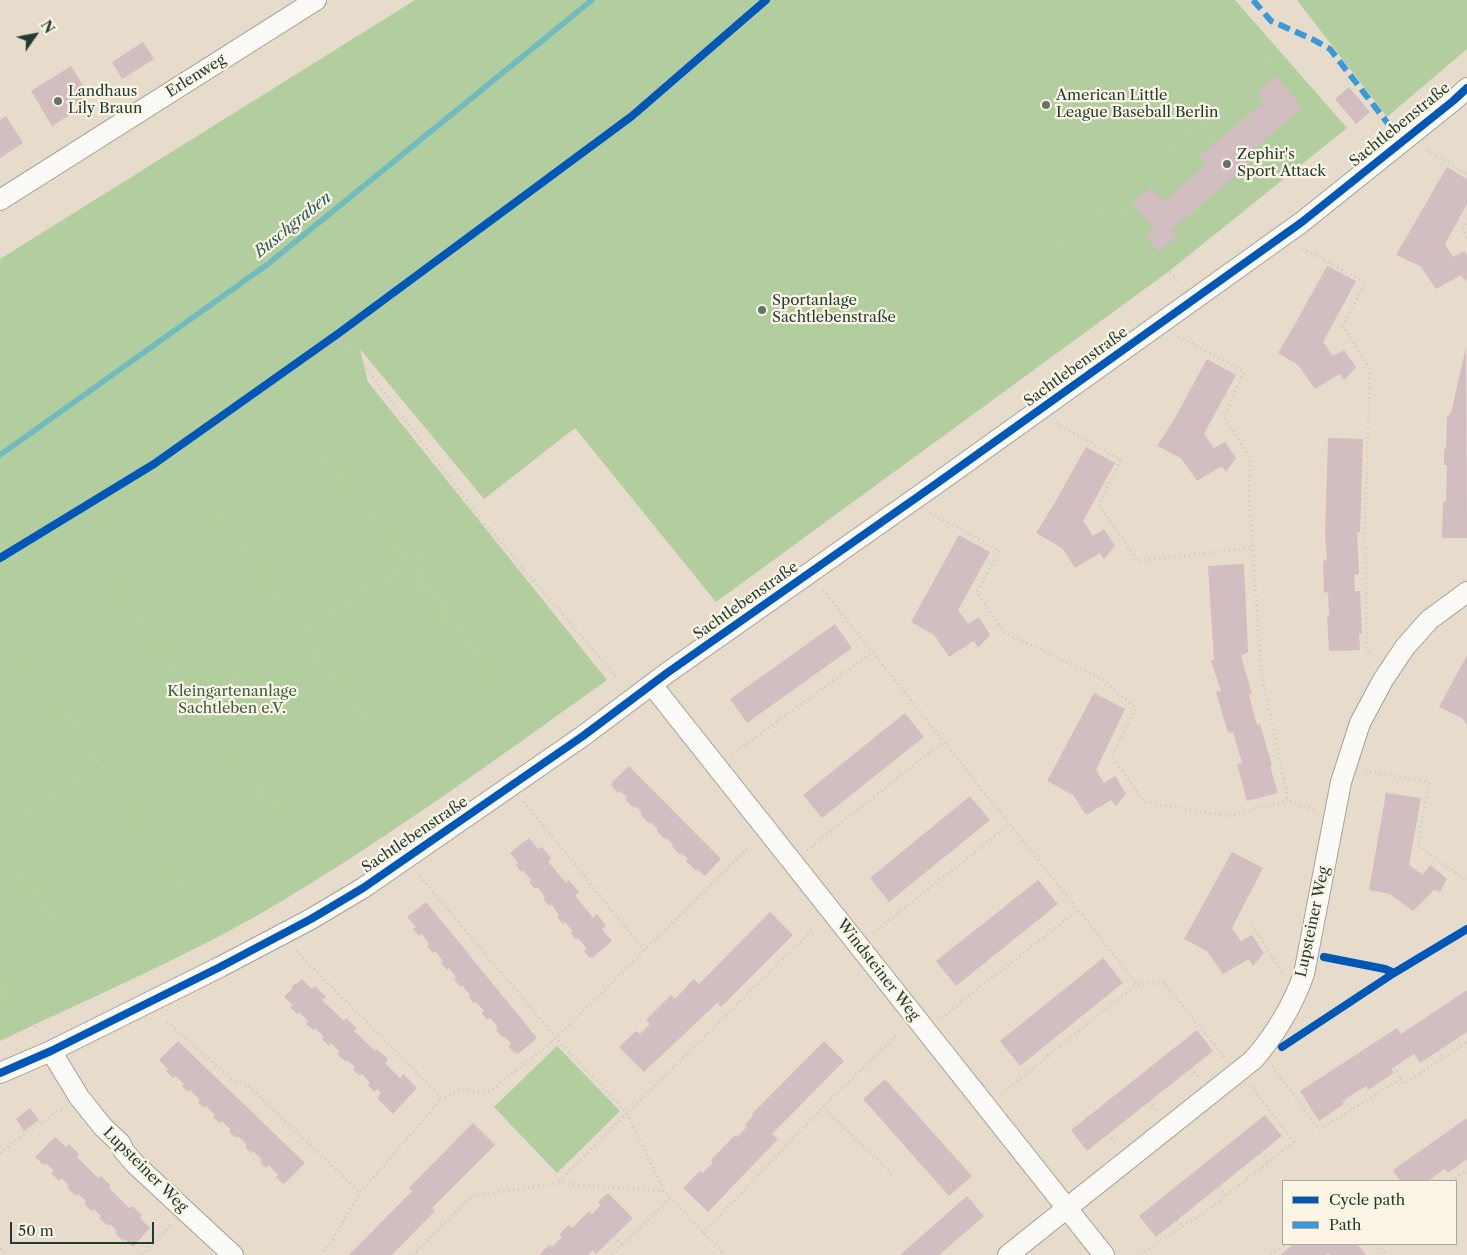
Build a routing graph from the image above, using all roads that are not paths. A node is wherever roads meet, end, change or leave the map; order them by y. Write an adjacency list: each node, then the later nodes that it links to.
1 (316, 0): 3 (street, Erlenweg)
2 (1467, 88): 5 (street, Sachtlebenstraße)
3 (0, 200)
4 (1467, 592): 8 (street, Lupsteiner Weg)
5 (652, 685): 6 (street, Sachtlebenstraße); 8 (street, Windsteiner Weg)
6 (51, 1051): 7 (street, Sachtlebenstraße); 9 (street, Lupsteiner Weg)
7 (0, 1073)
8 (1067, 1208): 10 (street, Lupsteiner Weg); 11 (street, Windsteiner Weg)
9 (233, 1255)
10 (1008, 1255)
11 (1104, 1255)

